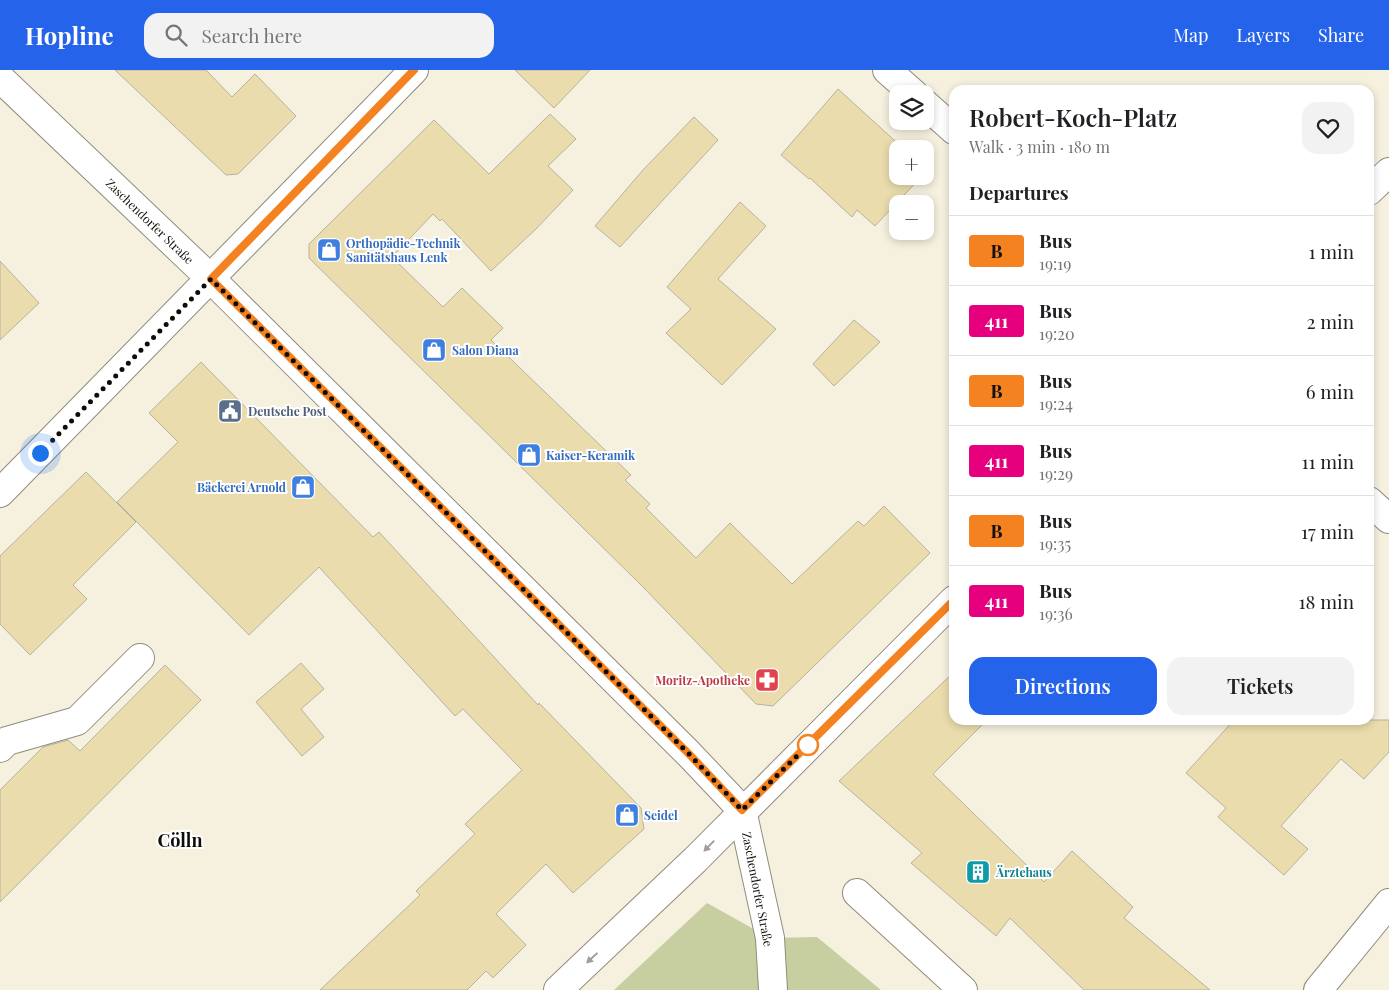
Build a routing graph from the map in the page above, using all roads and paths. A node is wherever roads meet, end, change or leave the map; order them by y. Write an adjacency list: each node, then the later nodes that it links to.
1 (414, 70): 9 (street)
2 (888, 70): 4 (street)
3 (0, 78): 9 (street, Zaschendorfer Straße)
4 (904, 85)
5 (934, 112): 6 (street)
6 (949, 126)
7 (1389, 172): 8 (street)
8 (1374, 186)
9 (211, 279): 10 (street); 16 (street, Zaschendorfer Straße)
10 (0, 493)
11 (1374, 506): 12 (street)
12 (1389, 519)
13 (949, 605): 16 (street)
14 (140, 658): 15 (street)
15 (2, 741)
16 (742, 810): 19 (street, one-way to 19); 20 (street, Zaschendorfer Straße)
17 (857, 893): 21 (street)
18 (1389, 903): 22 (street)
19 (558, 990)
20 (773, 990)
21 (963, 990)
22 (1318, 990)

